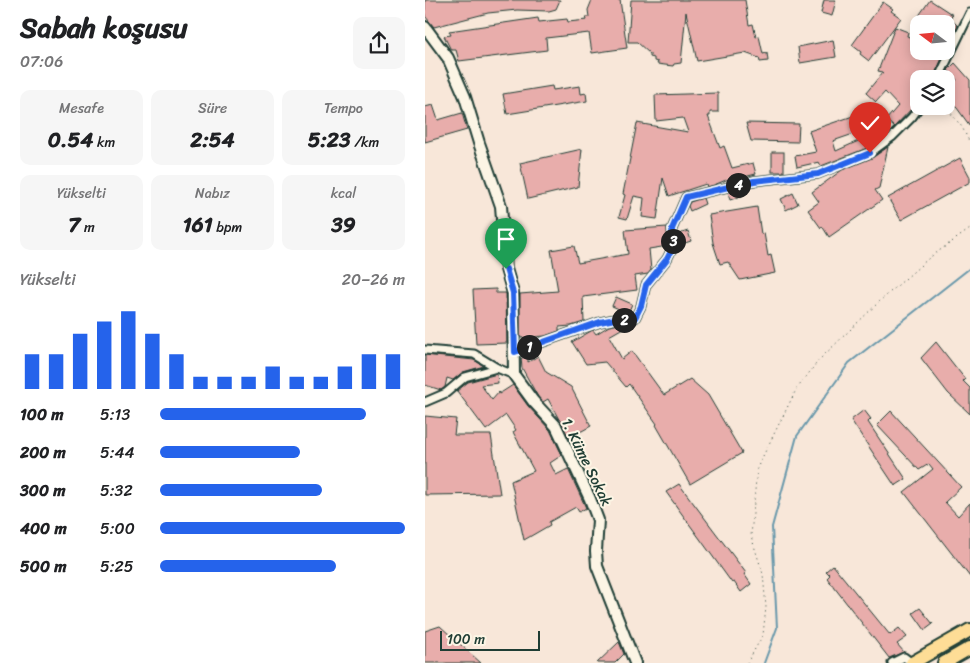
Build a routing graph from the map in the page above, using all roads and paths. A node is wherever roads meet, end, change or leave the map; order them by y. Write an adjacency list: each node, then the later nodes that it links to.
1 (970, 13): 3 (street)
2 (425, 27): 9 (street)
3 (942, 70)
4 (913, 115): 9 (street)
5 (952, 115): 6 (path)
6 (970, 143)
7 (970, 229): 16 (path)
8 (425, 350): 10 (street)
9 (515, 352): 11 (street)
10 (497, 368): 11 (street); 12 (street)
11 (514, 375): 15 (street, 1. Küme Sokak)
12 (425, 402)
13 (970, 630): 18 (highway)
14 (970, 648): 19 (highway)
15 (635, 663)
16 (747, 663)
17 (892, 663): 18 (street)
18 (912, 663)
19 (944, 663)

